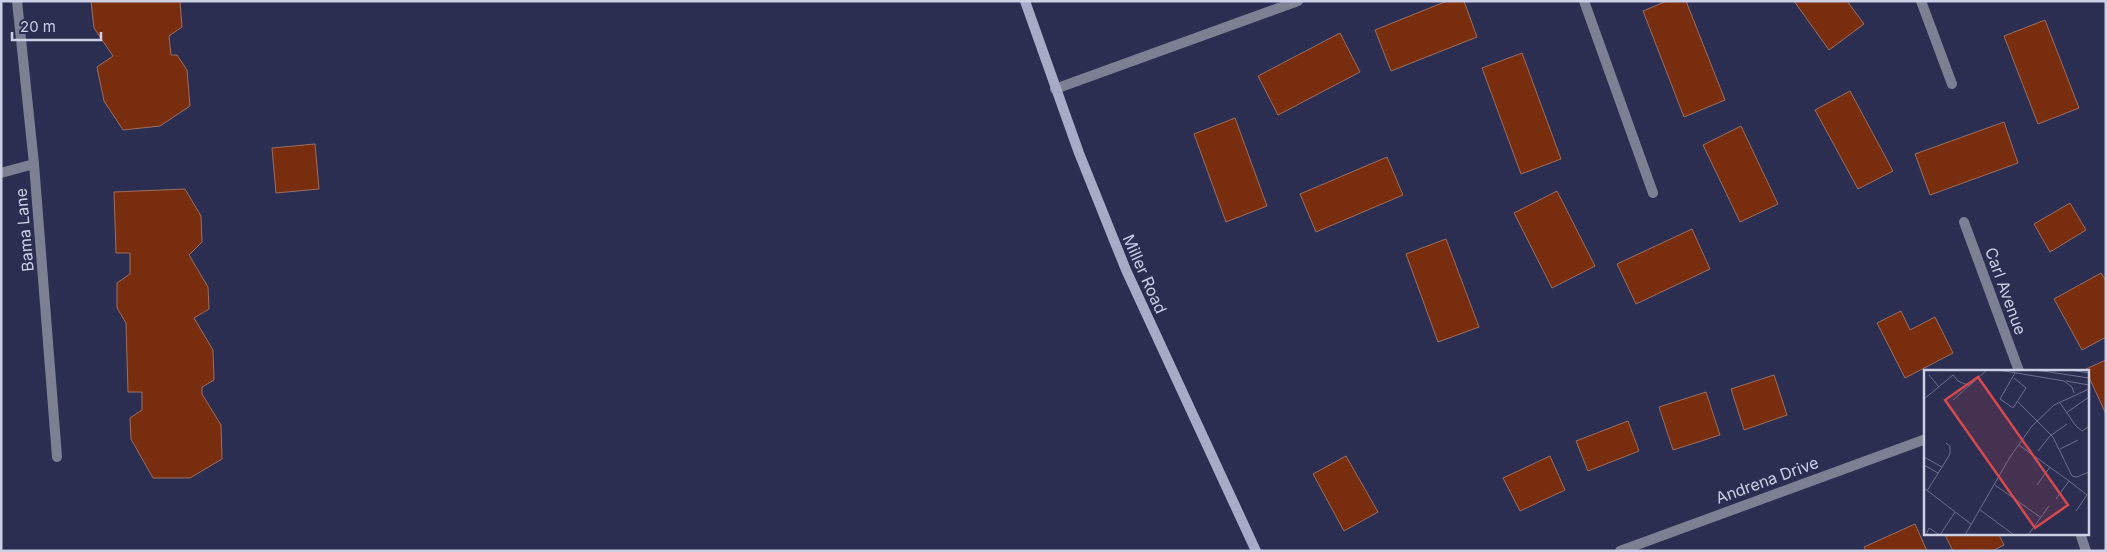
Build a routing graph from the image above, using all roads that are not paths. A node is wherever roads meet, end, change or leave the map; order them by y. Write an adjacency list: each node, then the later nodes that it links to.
1 (18, 1): 8 (street, Bama Lane)
2 (1025, 1): 7 (main road, Miller Road)
3 (1298, 1): 7 (street)
4 (1584, 1): 10 (street)
5 (1921, 1): 6 (street)
6 (1952, 84)
7 (1055, 89): 16 (main road, Miller Road)
8 (34, 164): 9 (street); 14 (street, Bama Lane)
9 (1, 173)
10 (1653, 193)
11 (1964, 222): 12 (street, Carl Avenue)
12 (2019, 370)
13 (1924, 440): 17 (street, Andrena Drive)
14 (57, 457)
15 (2080, 534): 18 (street)
16 (1256, 551)
17 (1620, 551)
18 (2086, 551)

